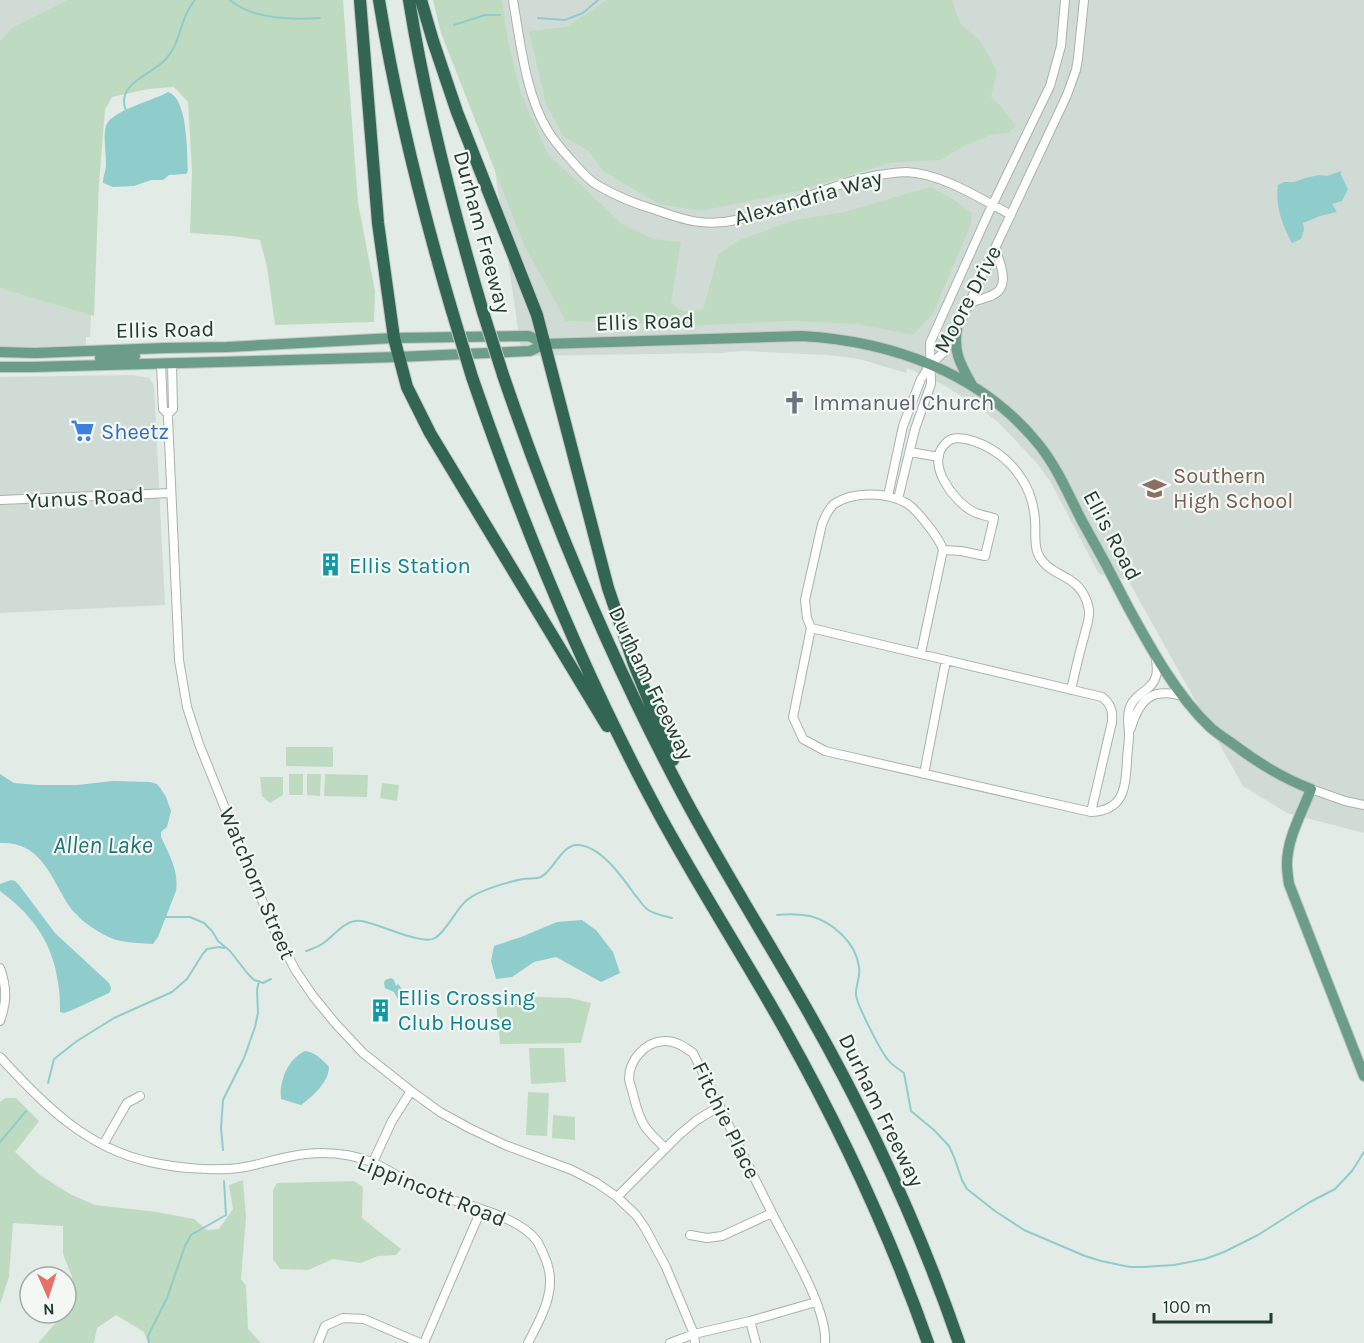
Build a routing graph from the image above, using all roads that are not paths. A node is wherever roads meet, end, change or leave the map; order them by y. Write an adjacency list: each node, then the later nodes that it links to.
1 (360, 0): 13 (highway)
2 (379, 0): 41 (highway, bridge)
3 (409, 0): 43 (highway, Durham Freeway, bridge)
4 (421, 0): 14 (highway)
5 (513, 0): 8 (street, Alexandria Way)
6 (1065, 0): 8 (street, Moore Drive)
7 (1084, 0): 9 (street, Moore Drive)
8 (992, 205): 9 (street, Alexandria Way); 20 (street, Moore Drive)
9 (1011, 215): 10 (street, Moore Drive)
10 (996, 246): 11 (street, Moore Drive); 11 (street)
11 (969, 303): 12 (street, Moore Drive)
12 (957, 329): 20 (street, Moore Drive); 23 (main road)
13 (394, 338): 14 (main road, Ellis Road); 15 (main road, Ellis Road); 18 (highway)
14 (545, 344): 18 (main road, Ellis Road); 20 (main road, Ellis Road); 43 (highway)
15 (227, 347): 16 (main road, Ellis Road); 19 (main road)
16 (165, 348): 17 (main road, Ellis Road); 21 (main road)
17 (0, 352)
18 (398, 357): 19 (main road, Ellis Road); 41 (highway)
19 (166, 363): 21 (main road, Ellis Road); 26 (street, Watchorn Street)
20 (931, 364): 23 (main road, Ellis Road); 24 (street); 27 (street)
21 (87, 365): 22 (main road, Ellis Road)
22 (0, 367)
23 (972, 385): 33 (main road, Ellis Road)
24 (910, 452): 25 (street); 28 (street)
25 (939, 457): 30 (street); 35 (street)
26 (171, 493): 29 (street, Yunus Road); 48 (street, Watchorn Street)
27 (888, 496): 28 (street); 31 (street)
28 (898, 499): 30 (street)
29 (0, 500)
30 (943, 550): 32 (street)
31 (811, 628): 32 (street); 38 (street)
32 (921, 653): 34 (street)
33 (1156, 656): 36 (main road, Ellis Road); 37 (street)
34 (946, 660): 35 (street); 38 (street)
35 (1071, 690): 42 (street)
36 (1185, 698): 37 (street); 39 (main road, Ellis Road)
37 (1129, 734): 42 (street)
38 (924, 774): 42 (street)
39 (1311, 789): 40 (street); 47 (main road)
40 (1364, 806)
41 (657, 809): 67 (highway)
42 (1091, 812)
43 (724, 870): 68 (highway, Durham Freeway)
44 (0, 968): 45 (street)
45 (0, 1021)
46 (0, 1057): 51 (street, Lippincott Road)
47 (1364, 1076)
48 (411, 1091): 53 (street); 54 (street, Watchorn Street)
49 (140, 1096): 51 (street)
50 (720, 1106): 52 (street); 52 (street, Fitchie Place); 56 (street, Fitchie Place)
51 (103, 1145): 53 (street, Lippincott Road)
52 (665, 1149): 54 (street)
53 (373, 1162): 55 (street, Lippincott Road)
54 (617, 1197): 60 (street, Watchorn Street)
55 (481, 1210): 62 (street); 63 (street, Lippincott Road)
56 (772, 1213): 57 (street); 58 (street, Fitchie Place)
57 (690, 1235)
58 (816, 1302): 59 (street); 66 (street, Fitchie Place)
59 (750, 1321): 60 (street); 65 (street)
60 (694, 1338): 64 (street)
61 (318, 1343): 62 (street)
62 (422, 1343)
63 (528, 1343)
64 (670, 1343)
65 (756, 1343)
66 (825, 1343)
67 (928, 1343)
68 (959, 1343)

